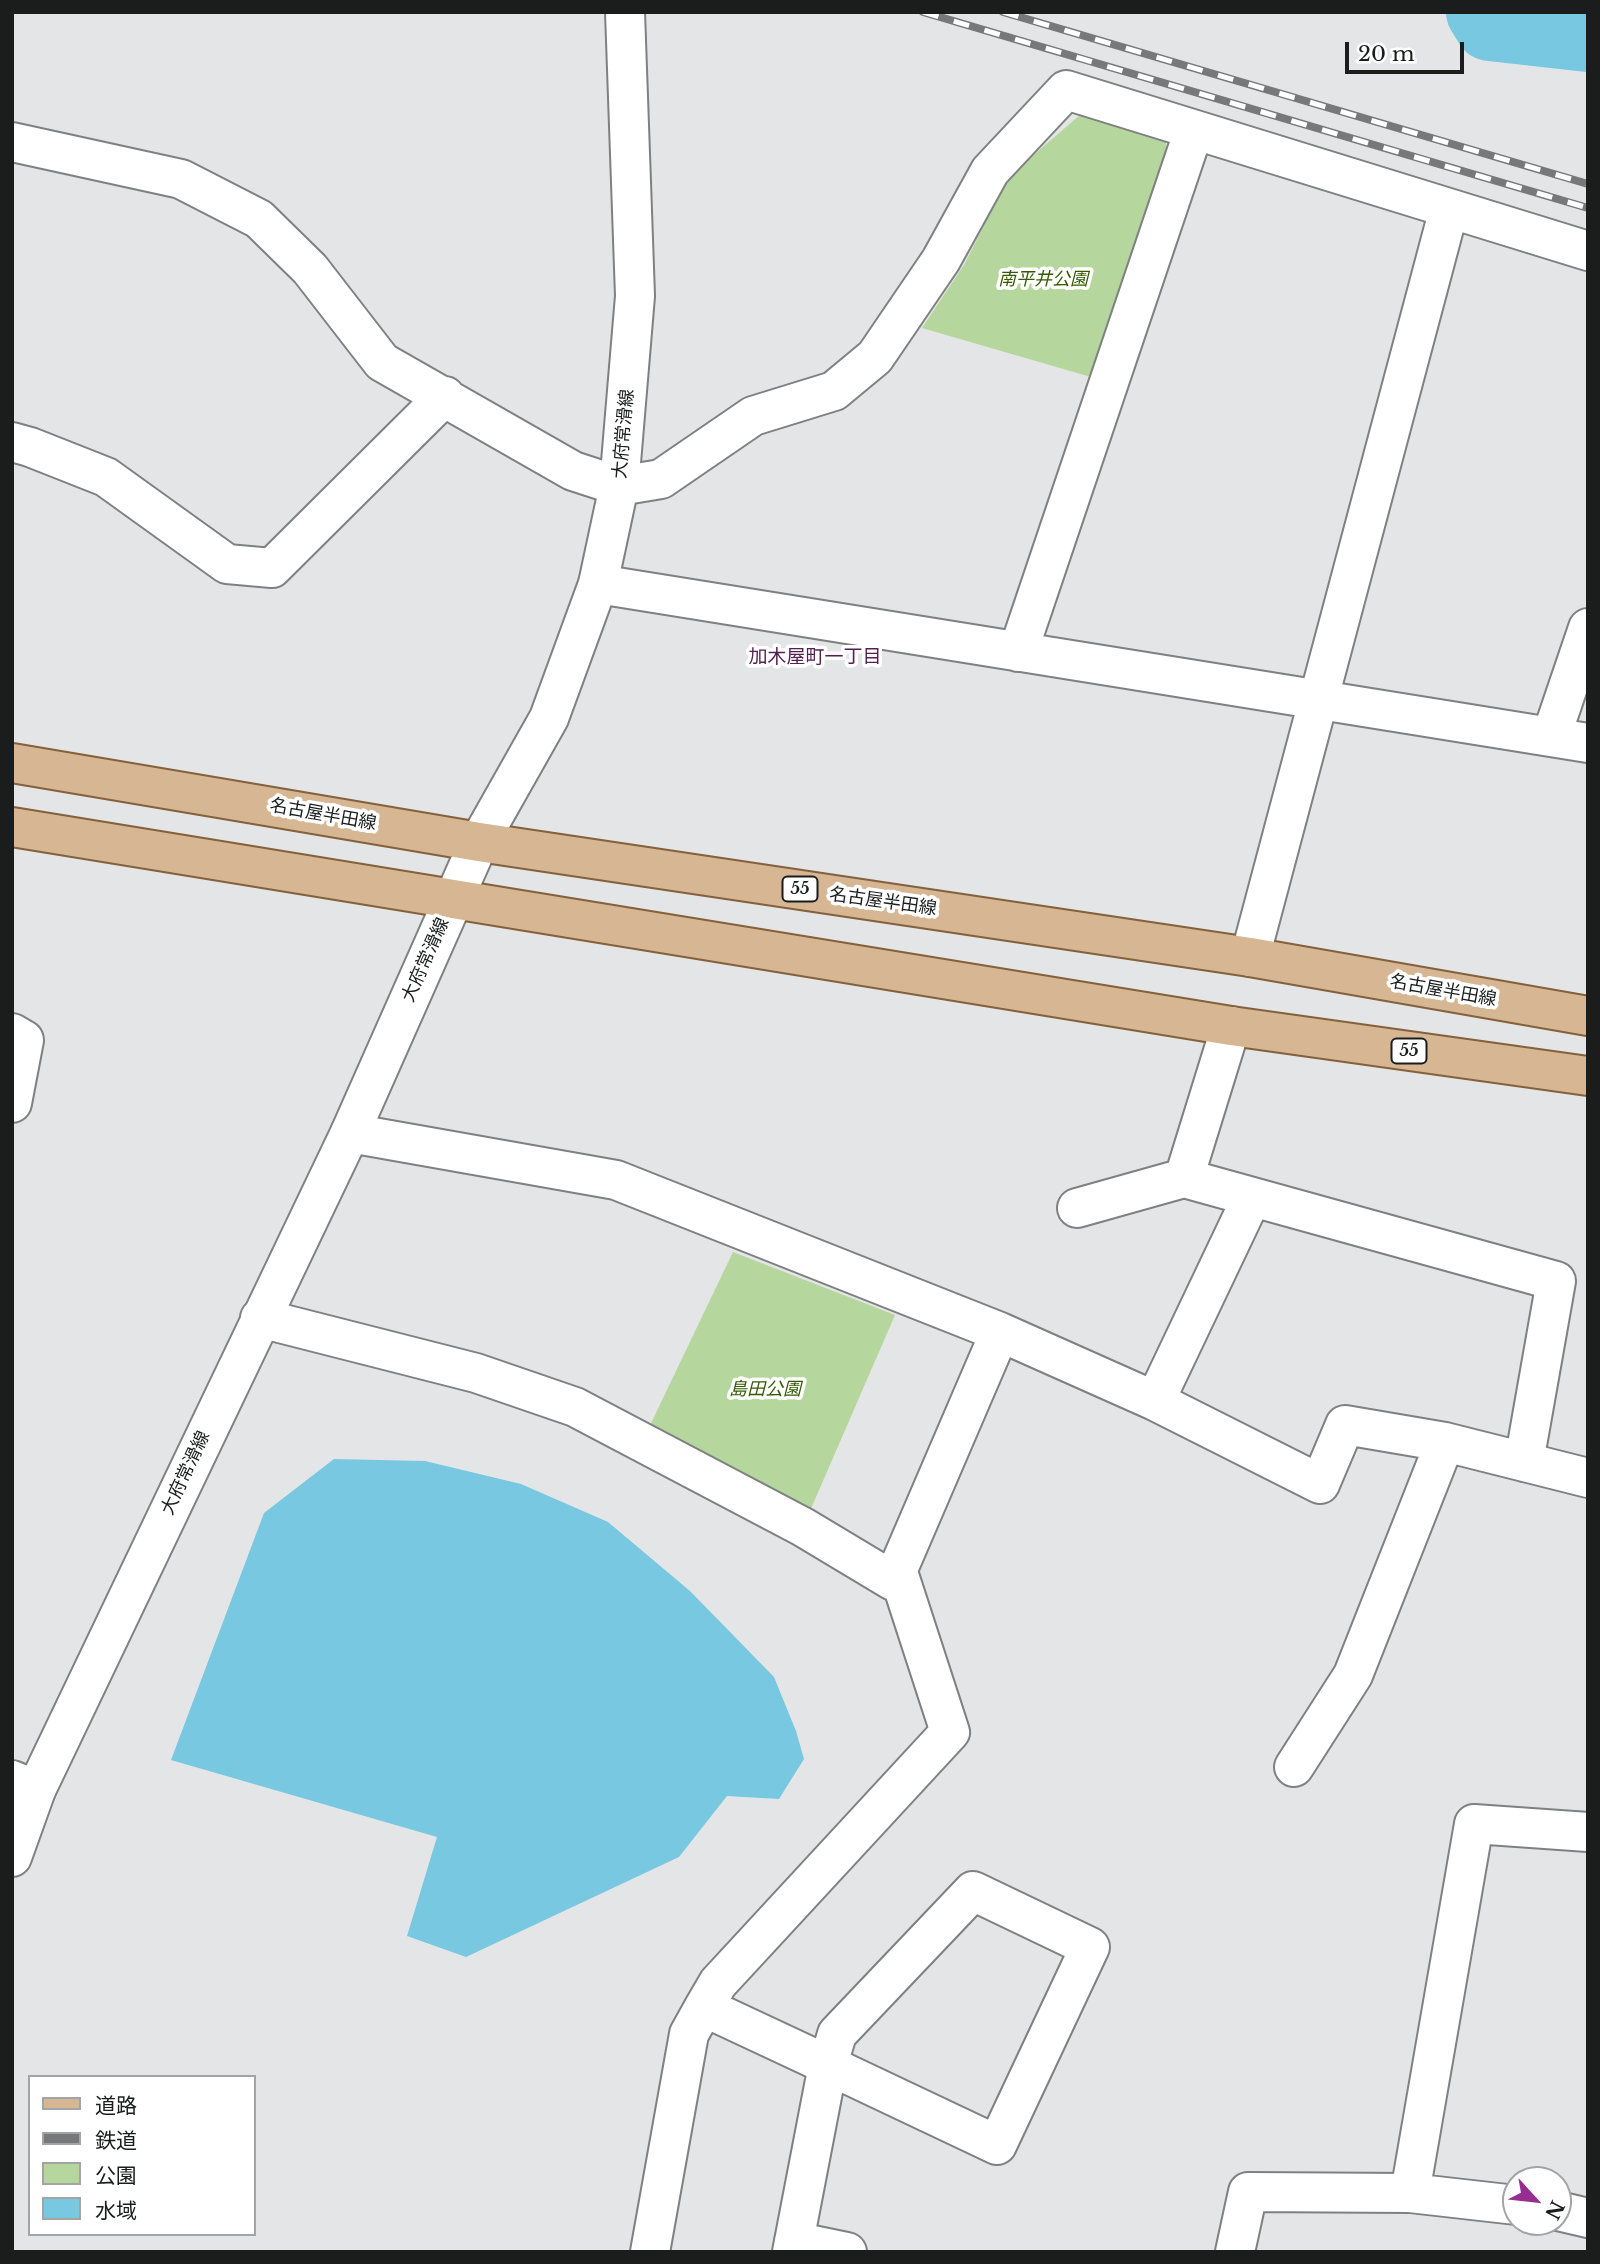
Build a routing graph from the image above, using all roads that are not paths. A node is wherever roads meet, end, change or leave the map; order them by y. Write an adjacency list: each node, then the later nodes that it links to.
1 (625, 12): 8 (street, 大府常滑線)
2 (1194, 130): 4 (street); 8 (street); 11 (street)
3 (12, 142): 6 (street)
4 (1449, 208): 5 (street); 12 (street)
5 (1588, 251)
6 (444, 396): 7 (street); 8 (street)
7 (12, 442)
8 (619, 486): 9 (street, 大府常滑線)
9 (598, 584): 11 (street); 17 (street, 大府常滑線)
10 (1588, 628): 13 (street)
11 (1018, 652): 12 (street)
12 (1318, 701): 13 (street); 19 (street)
13 (1551, 737): 14 (street)
14 (1588, 743)
15 (12, 763): 17 (main road, 名古屋半田線 / 55)
16 (12, 827): 18 (main road, 55)
17 (479, 842): 18 (street, 大府常滑線); 19 (main road, 名古屋半田線 / 55)
18 (453, 899): 21 (main road, 55); 25 (street, 大府常滑線)
19 (1250, 957): 20 (main road, 名古屋半田線 / 55)
20 (1588, 1016)
21 (1231, 1026): 23 (main road, 55); 26 (street)
22 (12, 1033): 24 (street)
23 (1588, 1076)
24 (12, 1103)
25 (350, 1132): 29 (street, 大府常滑線); 30 (street)
26 (1184, 1178): 27 (street); 28 (street)
27 (1252, 1197): 31 (street); 33 (street)
28 (1077, 1208)
29 (260, 1318): 35 (street); 37 (street, 大府常滑線)
30 (1000, 1332): 31 (street); 35 (street)
31 (1155, 1401): 32 (street)
32 (1445, 1443): 33 (street); 36 (street)
33 (1524, 1462): 34 (street)
34 (1588, 1478)
35 (898, 1572): 40 (street)
36 (1294, 1767)
37 (24, 1785): 39 (street, 大府常滑線)
38 (1588, 1832): 42 (street)
39 (12, 1857)
40 (704, 2007): 41 (street); 45 (street)
41 (828, 2065): 41 (street); 44 (street)
42 (1410, 2193): 43 (street); 47 (street)
43 (1502, 2203)
44 (793, 2246): 46 (street)
45 (650, 2252)
46 (847, 2252)
47 (1235, 2252)

